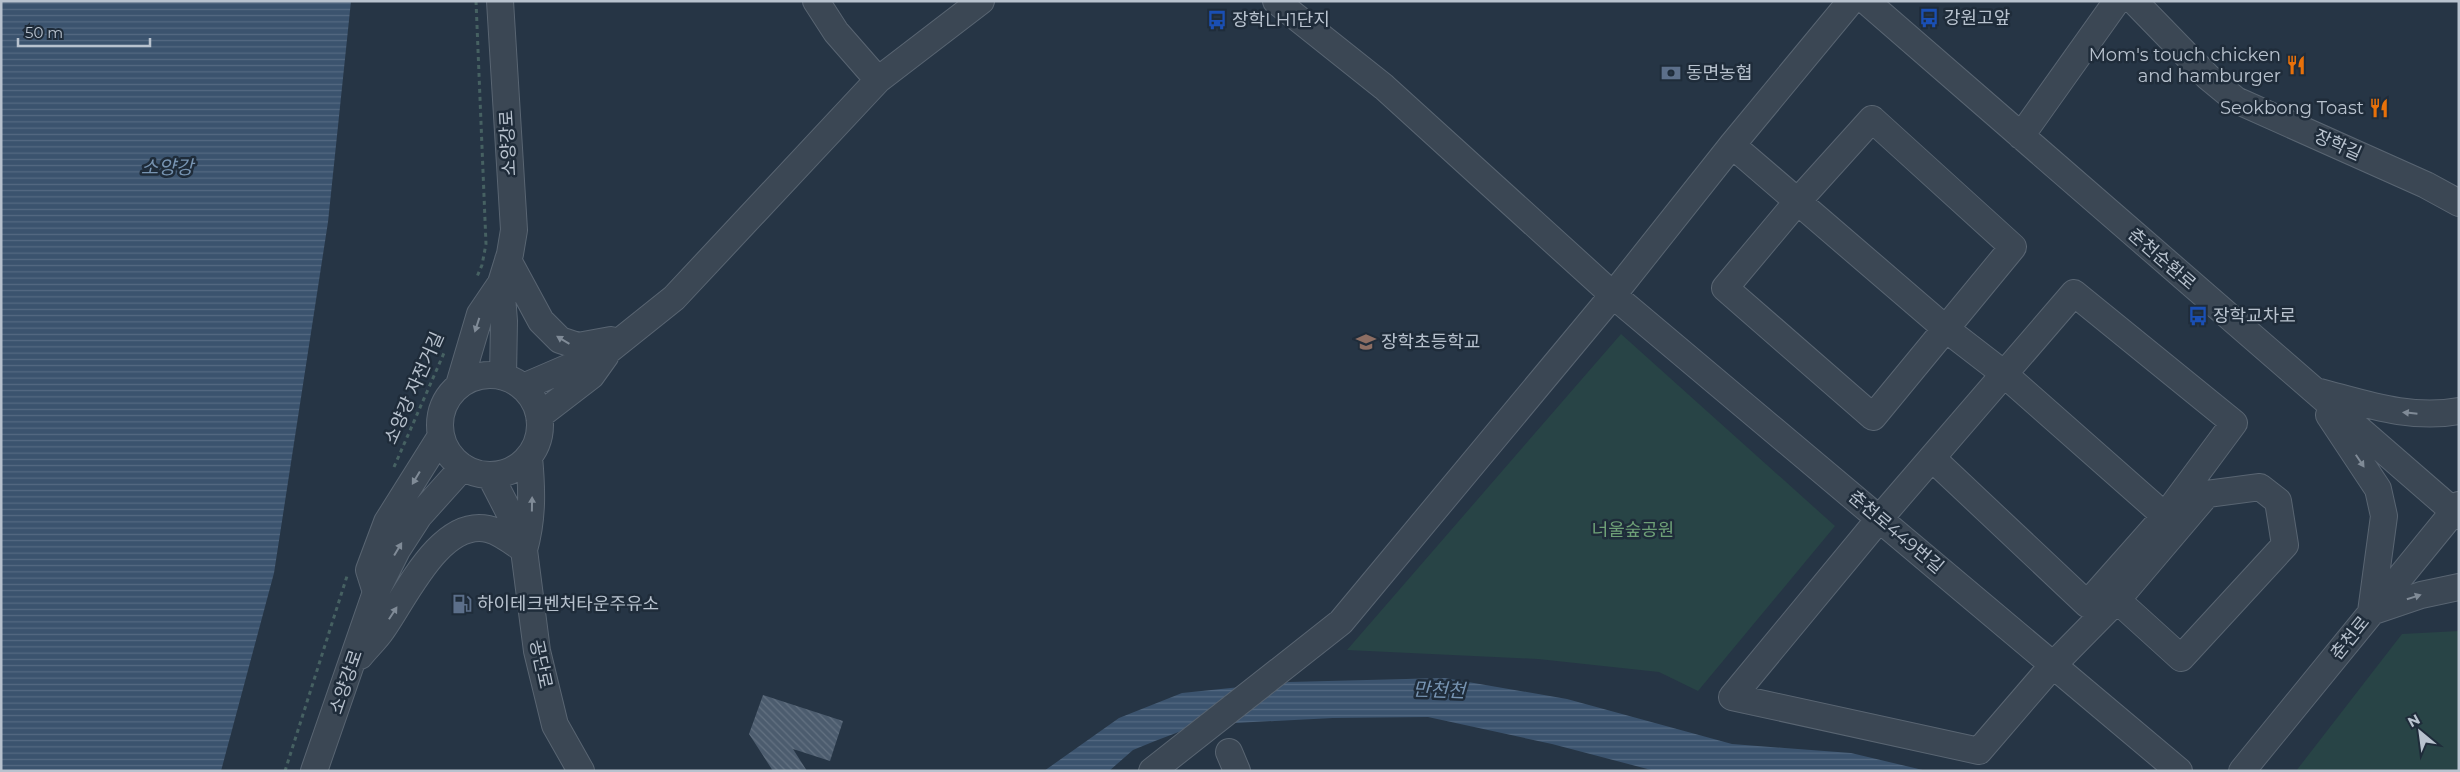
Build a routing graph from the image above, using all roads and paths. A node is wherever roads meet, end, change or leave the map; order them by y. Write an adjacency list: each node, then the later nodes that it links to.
1 (476, 1): 16 (path)
2 (500, 1): 15 (street, 소양강로)
3 (816, 1): 10 (street)
4 (981, 1): 10 (street)
5 (1276, 1): 17 (street, 춘천로449번길)
6 (1851, 1): 12 (street)
7 (1866, 1): 11 (street, 춘천순환로)
8 (2117, 1): 11 (street)
9 (2134, 1): 14 (street, 장학길)
10 (878, 80): 19 (street)
11 (2021, 136): 24 (street, 춘천순환로)
12 (1732, 145): 13 (street); 17 (street)
13 (1797, 202): 18 (street); 18 (street); 18 (street)
14 (2459, 203)
15 (505, 272): 19 (street, one-way to 15); 22 (street, 소양강로); 23 (street, 소양강로, one-way to 23)
16 (474, 282)
17 (1613, 295): 35 (street, 춘천로449번길); 44 (street)
18 (1946, 329): 21 (street)
19 (618, 343): 22 (street); 26 (street)
20 (446, 349): 31 (path, 소양강 자전거길)
21 (2003, 373): 29 (street); 34 (street); 34 (street)
22 (513, 382): 23 (street); 26 (street)
23 (459, 385): 27 (street)
24 (2314, 391): 25 (street, one-way to 24); 33 (street, 춘천순환로); 41 (street, one-way to 41)
25 (2459, 411)
26 (539, 416): 28 (street)
27 (441, 436): 30 (street); 39 (street, one-way to 39)
28 (529, 457): 32 (street); 36 (street, 공단로, one-way to 28)
29 (1932, 459): 34 (street); 35 (street)
30 (463, 467): 32 (street); 39 (street, 소양강로, one-way to 30)
31 (391, 475)
32 (490, 475): 36 (street, 공단로)
33 (2457, 511): 41 (street, 춘천로)
34 (2165, 516)
35 (1880, 518): 43 (street, 춘천로449번길); 43 (street)
36 (524, 550): 42 (street, one-way to 36); 47 (street, 공단로)
37 (352, 564): 45 (path)
38 (2459, 588): 41 (street, one-way to 38)
39 (376, 592): 42 (street, 소양강로)
40 (2117, 600): 40 (street); 43 (street)
41 (2371, 612): 49 (street, 춘천로)
42 (352, 665): 46 (street, 소양강로)
43 (2053, 665): 48 (street, 춘천로449번길)
44 (1153, 770)
45 (285, 771)
46 (314, 771)
47 (582, 771)
48 (2178, 771)
49 (2242, 771)

